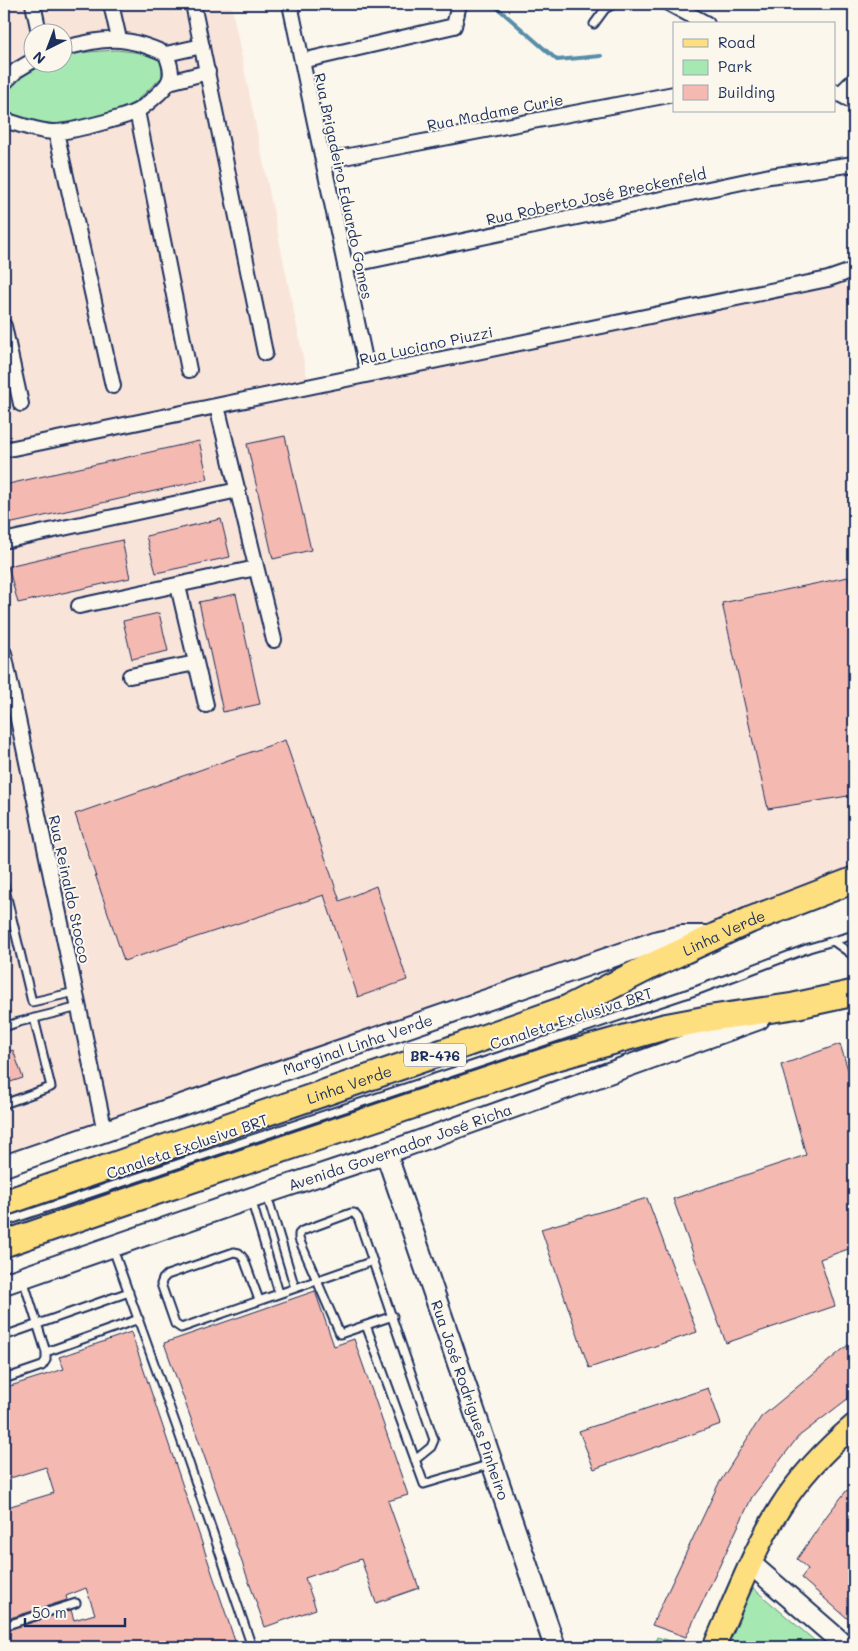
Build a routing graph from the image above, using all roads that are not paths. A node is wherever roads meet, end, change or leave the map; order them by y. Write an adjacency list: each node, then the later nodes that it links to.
1 (33, 4): 8 (street)
2 (111, 4): 11 (street)
3 (193, 4): 13 (street)
4 (290, 4): 15 (street, Rua Brigadeiro Eduardo Gomes)
5 (459, 4): 15 (street)
6 (614, 4): 10 (lane)
7 (670, 4): 9 (street)
8 (37, 22)
9 (704, 22)
10 (594, 24)
11 (119, 39): 12 (street); 14 (street)
12 (72, 46)
13 (202, 46): 14 (street); 17 (street)
14 (166, 54): 20 (street)
15 (302, 61): 27 (street, Rua Brigadeiro Eduardo Gomes)
16 (22, 67): 19 (street)
17 (208, 72): 20 (street); 32 (street)
18 (854, 80): 21 (street)
19 (4, 82)
20 (169, 82): 24 (street)
21 (837, 93): 23 (street)
22 (673, 94): 27 (street, Rua Madame Curie)
23 (854, 102)
24 (137, 111): 26 (street); 33 (street)
25 (4, 119): 26 (street)
26 (56, 132): 35 (street)
27 (323, 161): 29 (street, Rua Brigadeiro Eduardo Gomes)
28 (854, 164): 29 (street, Rua Roberto José Breckenfeld)
29 (345, 266): 34 (street, Rua Brigadeiro Eduardo Gomes)
30 (854, 270): 34 (street, Rua Luciano Piuzzi)
31 (4, 326): 36 (street)
32 (265, 353)
33 (189, 370)
34 (368, 374): 37 (street, Rua Luciano Piuzzi)
35 (113, 386)
36 (21, 404)
37 (217, 406): 38 (street, Rua Luciano Piuzzi); 39 (street)
38 (4, 450)
39 (238, 490): 40 (street); 41 (street)
40 (8, 540)
41 (256, 568): 42 (street); 44 (street)
42 (178, 586): 43 (street); 46 (street)
43 (79, 606)
44 (274, 640)
45 (4, 653): 48 (street, Rua Reinaldo Stocco)
46 (196, 662): 47 (street); 49 (street)
47 (130, 676)
48 (7, 681): 57 (street, Rua Reinaldo Stocco)
49 (206, 705)
50 (854, 880): 54 (highway, Linha Verde / BR-476)
51 (4, 885): 52 (lane)
52 (6, 905): 57 (lane)
53 (854, 935): 55 (lane, Canaleta Exclusiva BRT)
54 (714, 936): 64 (main road, Marginal Linha Verde); 68 (highway, Linha Verde / BR-476)
55 (833, 941): 56 (lane); 69 (lane, Canaleta Exclusiva BRT)
56 (854, 956)
57 (75, 992): 60 (street, Rua Reinaldo Stocco)
58 (854, 993): 59 (highway, BR-476)
59 (794, 1006): 65 (main road, Avenida Governador José Richa); 70 (highway, BR-476)
60 (79, 1007): 61 (lane); 64 (street, Rua Reinaldo Stocco)
61 (34, 1018): 62 (lane); 63 (lane)
62 (4, 1027)
63 (4, 1104)
64 (105, 1132): 66 (main road, Marginal Linha Verde)
65 (386, 1153): 67 (main road, Avenida Governador José Richa); 88 (main road, Rua José Rodrigues Pinheiro)
66 (4, 1166)
67 (258, 1196): 71 (main road, Avenida Governador José Richa); 75 (lane); 77 (lane)
68 (4, 1203)
69 (4, 1222)
70 (4, 1244)
71 (112, 1246): 74 (main road, Avenida Governador José Richa); 76 (lane)
72 (373, 1261): 73 (lane); 73 (lane); 79 (lane)
73 (317, 1280): 75 (lane); 82 (lane)
74 (13, 1281): 81 (lane)
75 (295, 1288): 77 (lane)
76 (129, 1292): 80 (lane); 81 (lane)
77 (279, 1293): 78 (lane)
78 (259, 1300): 78 (lane)
79 (393, 1316): 82 (lane); 87 (lane)
80 (139, 1320): 84 (lane); 92 (lane)
81 (37, 1324): 83 (lane); 84 (lane)
82 (366, 1325): 87 (lane)
83 (4, 1336)
84 (46, 1352): 85 (lane)
85 (4, 1379)
86 (854, 1425): 89 (main road)
87 (415, 1460): 88 (lane)
88 (492, 1463): 93 (main road, Rua José Rodrigues Pinheiro)
89 (759, 1571): 94 (main road); 95 (main road)
90 (76, 1603): 91 (lane)
91 (4, 1626)
92 (252, 1647)
93 (556, 1647)
94 (714, 1647)
95 (847, 1647)

